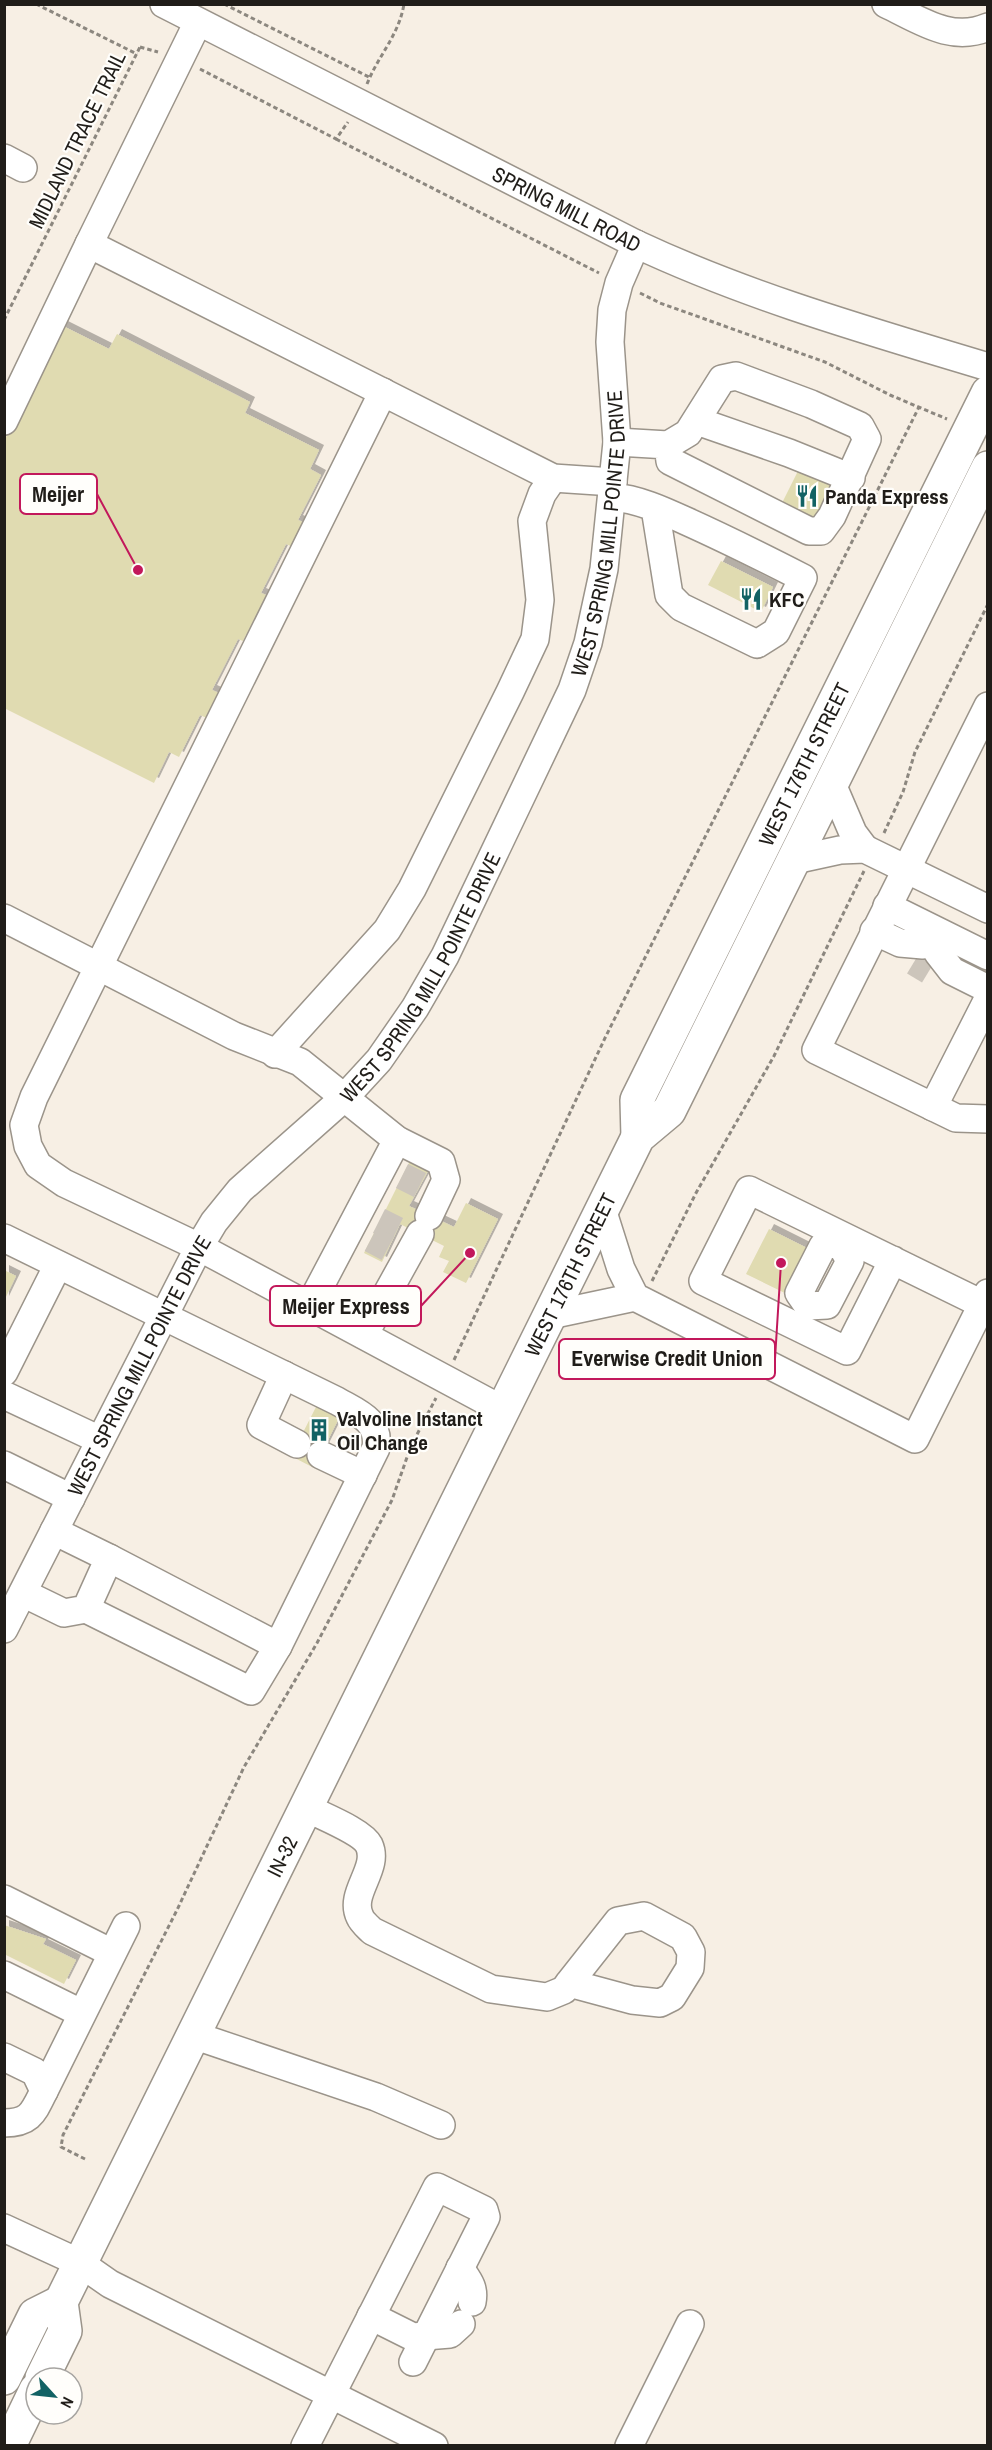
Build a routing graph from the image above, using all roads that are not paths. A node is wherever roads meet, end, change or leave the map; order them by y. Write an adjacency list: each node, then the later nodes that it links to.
1 (164, 4): 3 (street, SPRING MILL ROAD)
2 (886, 4): 4 (street)
3 (198, 22): 5 (street); 6 (street, SPRING MILL ROAD)
4 (987, 27)
5 (88, 244): 8 (street); 9 (street)
6 (636, 244): 7 (street, SPRING MILL ROAD); 13 (street, WEST SPRING MILL POINTE DRIVE)
7 (987, 367)
8 (14, 379): 11 (street)
9 (383, 392): 16 (street); 30 (street)
10 (987, 393): 37 (main road, WEST 176TH STREET)
11 (4, 421)
12 (697, 421): 14 (street); 17 (street); 17 (street)
13 (617, 442): 14 (street); 18 (street, WEST SPRING MILL POINTE DRIVE)
14 (668, 445): 17 (street)
15 (987, 468): 21 (main road, WEST 176TH STREET)
16 (553, 478): 18 (street); 33 (street)
17 (851, 478)
18 (612, 489): 19 (street); 34 (street, WEST SPRING MILL POINTE DRIVE)
19 (656, 516): 19 (street)
20 (987, 706): 24 (street)
21 (832, 784): 22 (street); 23 (main road, WEST 176TH STREET)
22 (870, 852): 23 (street); 24 (street)
23 (794, 860): 37 (main road, WEST 176TH STREET)
24 (905, 869): 25 (street); 26 (street)
25 (887, 906): 28 (street); 29 (street)
26 (987, 909)
27 (4, 918): 30 (street)
28 (874, 931): 31 (street); 35 (street)
29 (987, 956)
30 (98, 966): 33 (street); 43 (street)
31 (987, 989)
32 (987, 999): 35 (street)
33 (275, 1054): 34 (street)
34 (345, 1097): 38 (street); 43 (street, WEST SPRING MILL POINTE DRIVE)
35 (933, 1107): 36 (street)
36 (987, 1119)
37 (638, 1137): 39 (main road, WEST 176TH STREET)
38 (397, 1140): 40 (street); 40 (street)
39 (602, 1209): 47 (street); 49 (main road, WEST 176TH STREET)
40 (399, 1213): 48 (street); 52 (street)
41 (4, 1238): 45 (street)
42 (842, 1239): 44 (street); 50 (street); 50 (street)
43 (199, 1246): 48 (street); 51 (street, WEST SPRING MILL POINTE DRIVE)
44 (893, 1260): 46 (street); 50 (street)
45 (58, 1265): 51 (street); 53 (street)
46 (985, 1298): 47 (street)
47 (639, 1299): 49 (street)
48 (309, 1307): 52 (street)
49 (550, 1315): 56 (main road, WEST 176TH STREET)
50 (802, 1316)
51 (164, 1318): 54 (street); 57 (street, WEST SPRING MILL POINTE DRIVE)
52 (364, 1335): 56 (street)
53 (4, 1372)
54 (284, 1375): 59 (street); 59 (street)
55 (4, 1395): 57 (street)
56 (503, 1410): 67 (main road, IN-32)
57 (100, 1440): 60 (street, WEST SPRING MILL POINTE DRIVE)
58 (5, 1467): 60 (street)
59 (363, 1475): 66 (street)
60 (70, 1497): 61 (street, WEST SPRING MILL POINTE DRIVE)
61 (54, 1531): 62 (street); 63 (street, WEST SPRING MILL POINTE DRIVE)
62 (110, 1558): 64 (street); 66 (street)
63 (16, 1593): 64 (street); 65 (street, WEST SPRING MILL POINTE DRIVE)
64 (86, 1609): 66 (street)
65 (4, 1629)
66 (278, 1646)
67 (305, 1807): 74 (street); 76 (main road, IN-32)
68 (4, 1899): 70 (street)
69 (4, 1907): 70 (street)
70 (44, 1918): 72 (street)
71 (126, 1926): 72 (street)
72 (112, 1953): 75 (street)
73 (4, 1975): 75 (street)
74 (570, 1983)
75 (81, 2013): 78 (street)
76 (192, 2035): 80 (street); 82 (main road, IN-32)
77 (4, 2057): 78 (street)
78 (44, 2091): 79 (street)
79 (4, 2123)
80 (441, 2125)
81 (4, 2228): 82 (street)
82 (80, 2263): 84 (main road, IN-32); 91 (street)
83 (460, 2268): 85 (street); 87 (street); 87 (street)
84 (61, 2302): 89 (main road); 90 (main road)
85 (371, 2316): 87 (street); 91 (street)
86 (690, 2324): 96 (street)
87 (425, 2337): 88 (street)
88 (413, 2362)
89 (48, 2366)
90 (4, 2378)
91 (331, 2393): 94 (street); 95 (street)
92 (24, 2414): 93 (main road)
93 (9, 2445)
94 (305, 2445)
95 (434, 2445)
96 (629, 2445)

